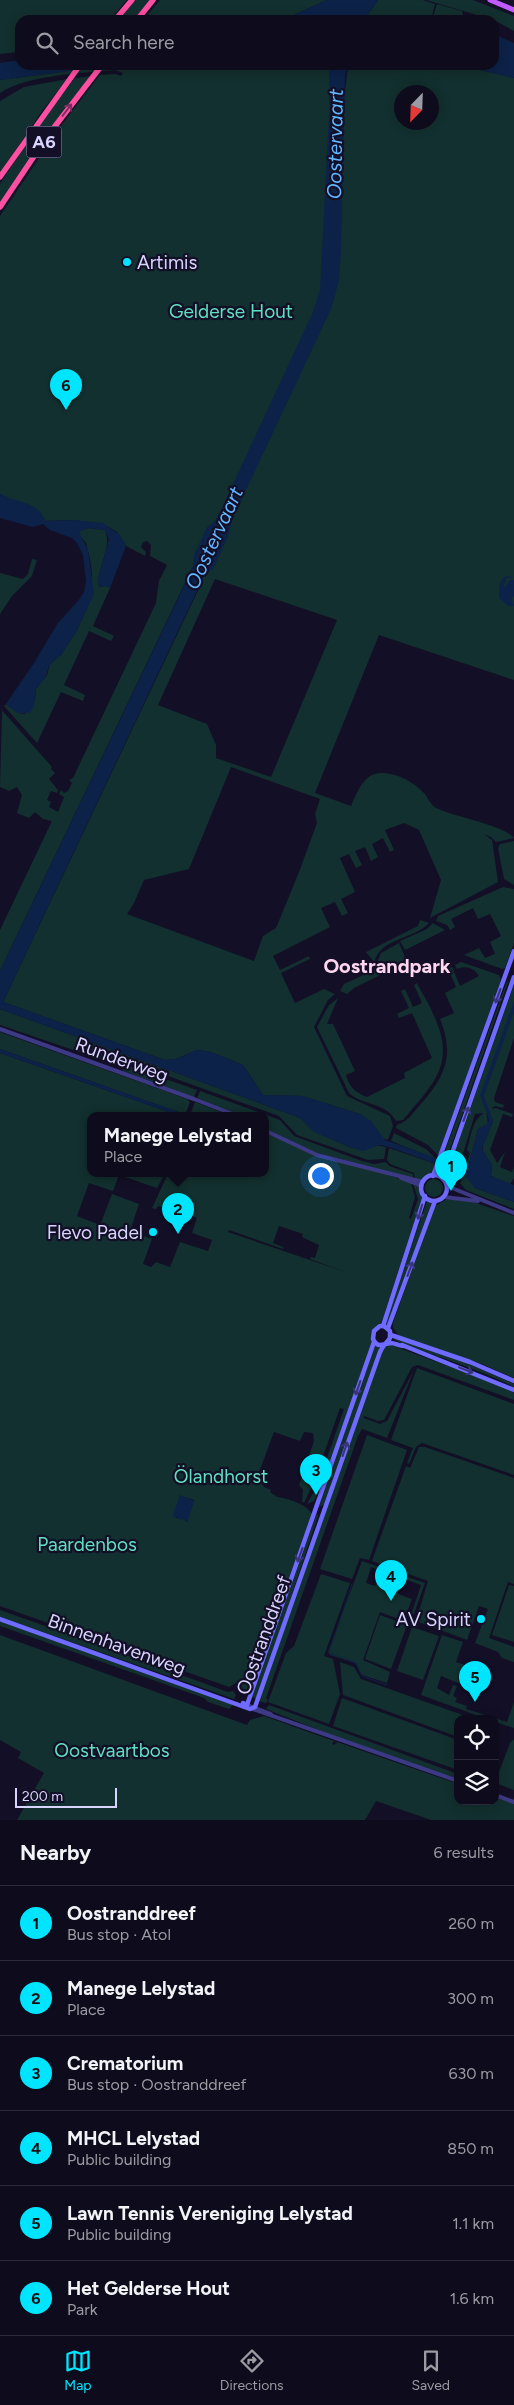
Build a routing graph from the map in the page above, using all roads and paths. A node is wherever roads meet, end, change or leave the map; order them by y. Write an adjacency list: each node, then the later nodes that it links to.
1 (132, 0): 5 (highway)
2 (154, 0): 6 (highway)
3 (490, 0): 4 (main road)
4 (514, 10)
5 (119, 15)
6 (141, 15)
7 (76, 70): 9 (highway, A6)
8 (98, 70): 10 (highway, A6, one-way to 8)
9 (0, 177)
10 (0, 208)
11 (514, 950): 16 (main road, one-way to 16)
12 (514, 977): 17 (main road, one-way to 12)
13 (0, 1030): 14 (street, Runderweg)
14 (228, 1112)
15 (269, 1132): 18 (street)
16 (433, 1176): 17 (main road); 18 (main road)
17 (443, 1180): 19 (main road)
18 (423, 1184): 20 (main road)
19 (447, 1186): 21 (main road); 23 (street)
20 (424, 1196): 22 (main road); 26 (main road, one-way to 26)
21 (444, 1197): 22 (main road); 23 (street)
22 (435, 1201): 25 (main road, one-way to 22)
23 (483, 1202): 24 (street)
24 (514, 1213)
25 (394, 1313): 26 (main road); 28 (main road)
26 (384, 1326): 27 (main road); 29 (main road, Oostranddreef); 30 (main road)
27 (391, 1335): 28 (main road); 30 (main road)
28 (406, 1340): 31 (main road)
29 (374, 1342): 30 (main road); 34 (main road, Oostranddreef, one-way to 34)
30 (386, 1343): 32 (main road, one-way to 32); 34 (main road, Oostranddreef, one-way to 30)
31 (514, 1381)
32 (514, 1390)
33 (0, 1619): 34 (main road, Binnenhavenweg)
34 (251, 1707): 35 (street, Binnenhavenweg)
35 (454, 1781)
36 (499, 1796): 37 (street)
37 (514, 1801)

